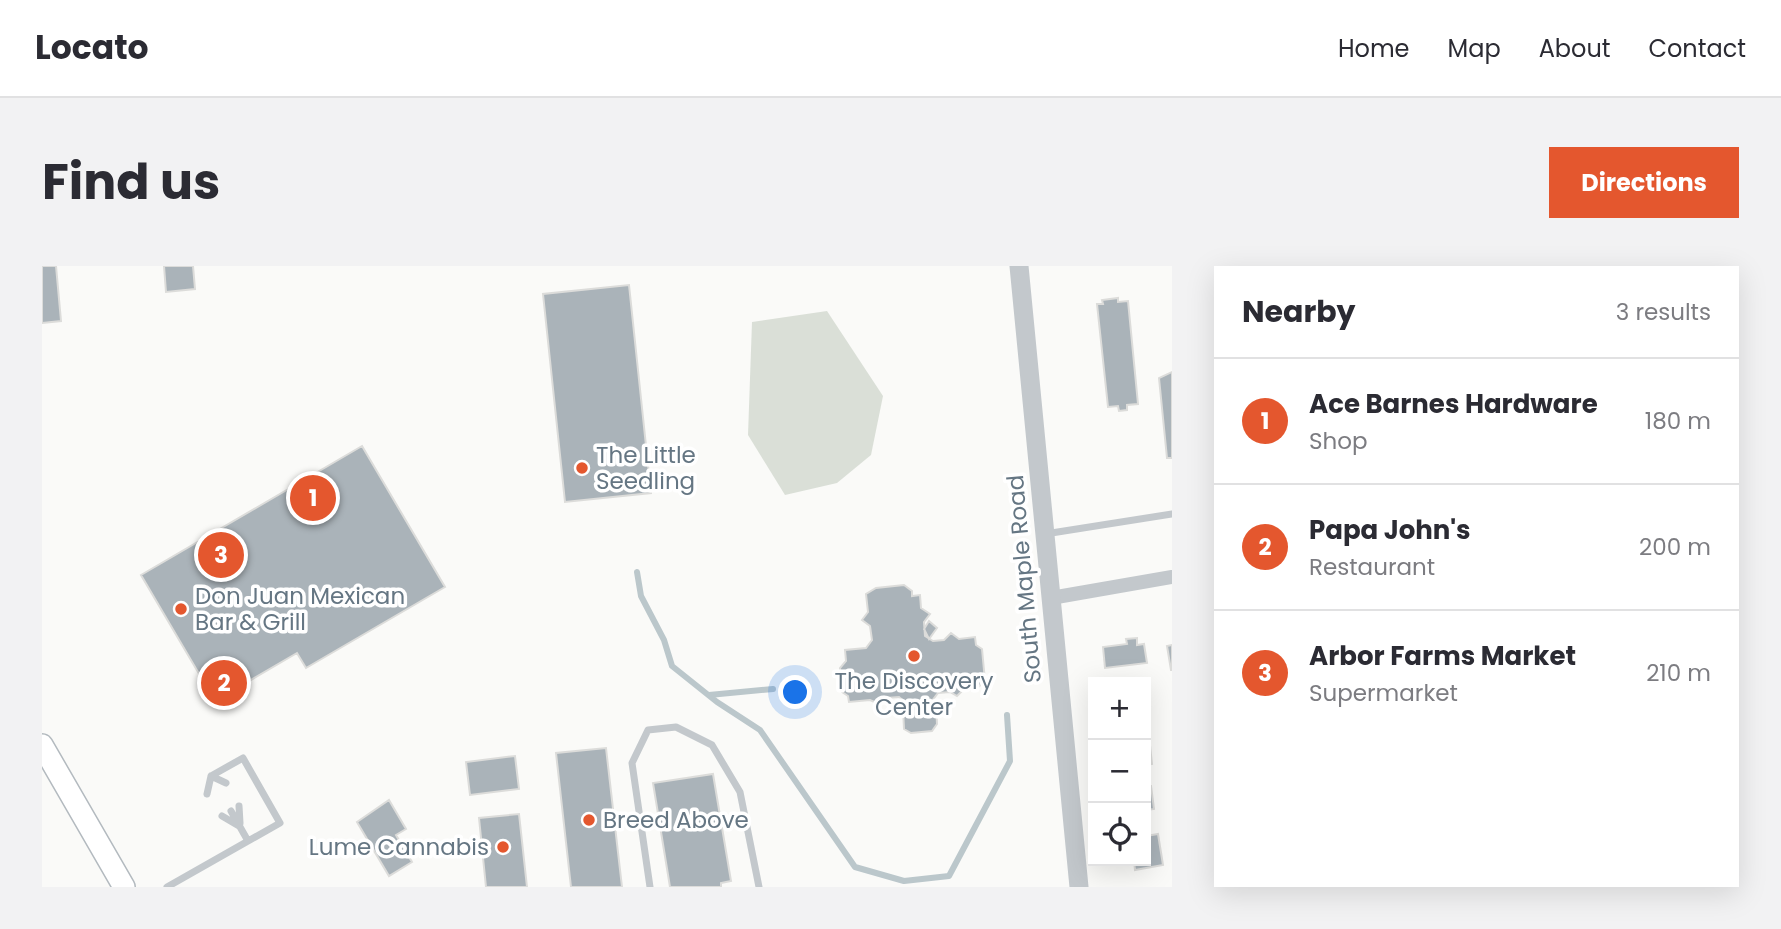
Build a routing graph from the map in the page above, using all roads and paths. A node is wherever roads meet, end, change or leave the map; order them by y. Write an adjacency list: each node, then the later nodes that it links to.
1 (1019, 266): 3 (street, South Maple Road)
2 (1172, 514): 3 (lane)
3 (1045, 534): 5 (street, South Maple Road)
4 (1172, 577): 5 (street)
5 (1051, 598): 20 (street, South Maple Road)
6 (42, 745): 16 (main road)
7 (211, 776): 8 (lane); 9 (lane); 10 (lane); 15 (lane)
8 (226, 783)
9 (218, 788)
10 (207, 794)
11 (239, 806): 14 (lane)
12 (231, 811): 14 (lane)
13 (222, 816): 14 (lane)
14 (240, 827): 15 (lane)
15 (248, 841): 17 (lane)
16 (124, 887)
17 (167, 887)
18 (650, 887): 19 (lane)
19 (759, 887)
20 (1079, 887)

